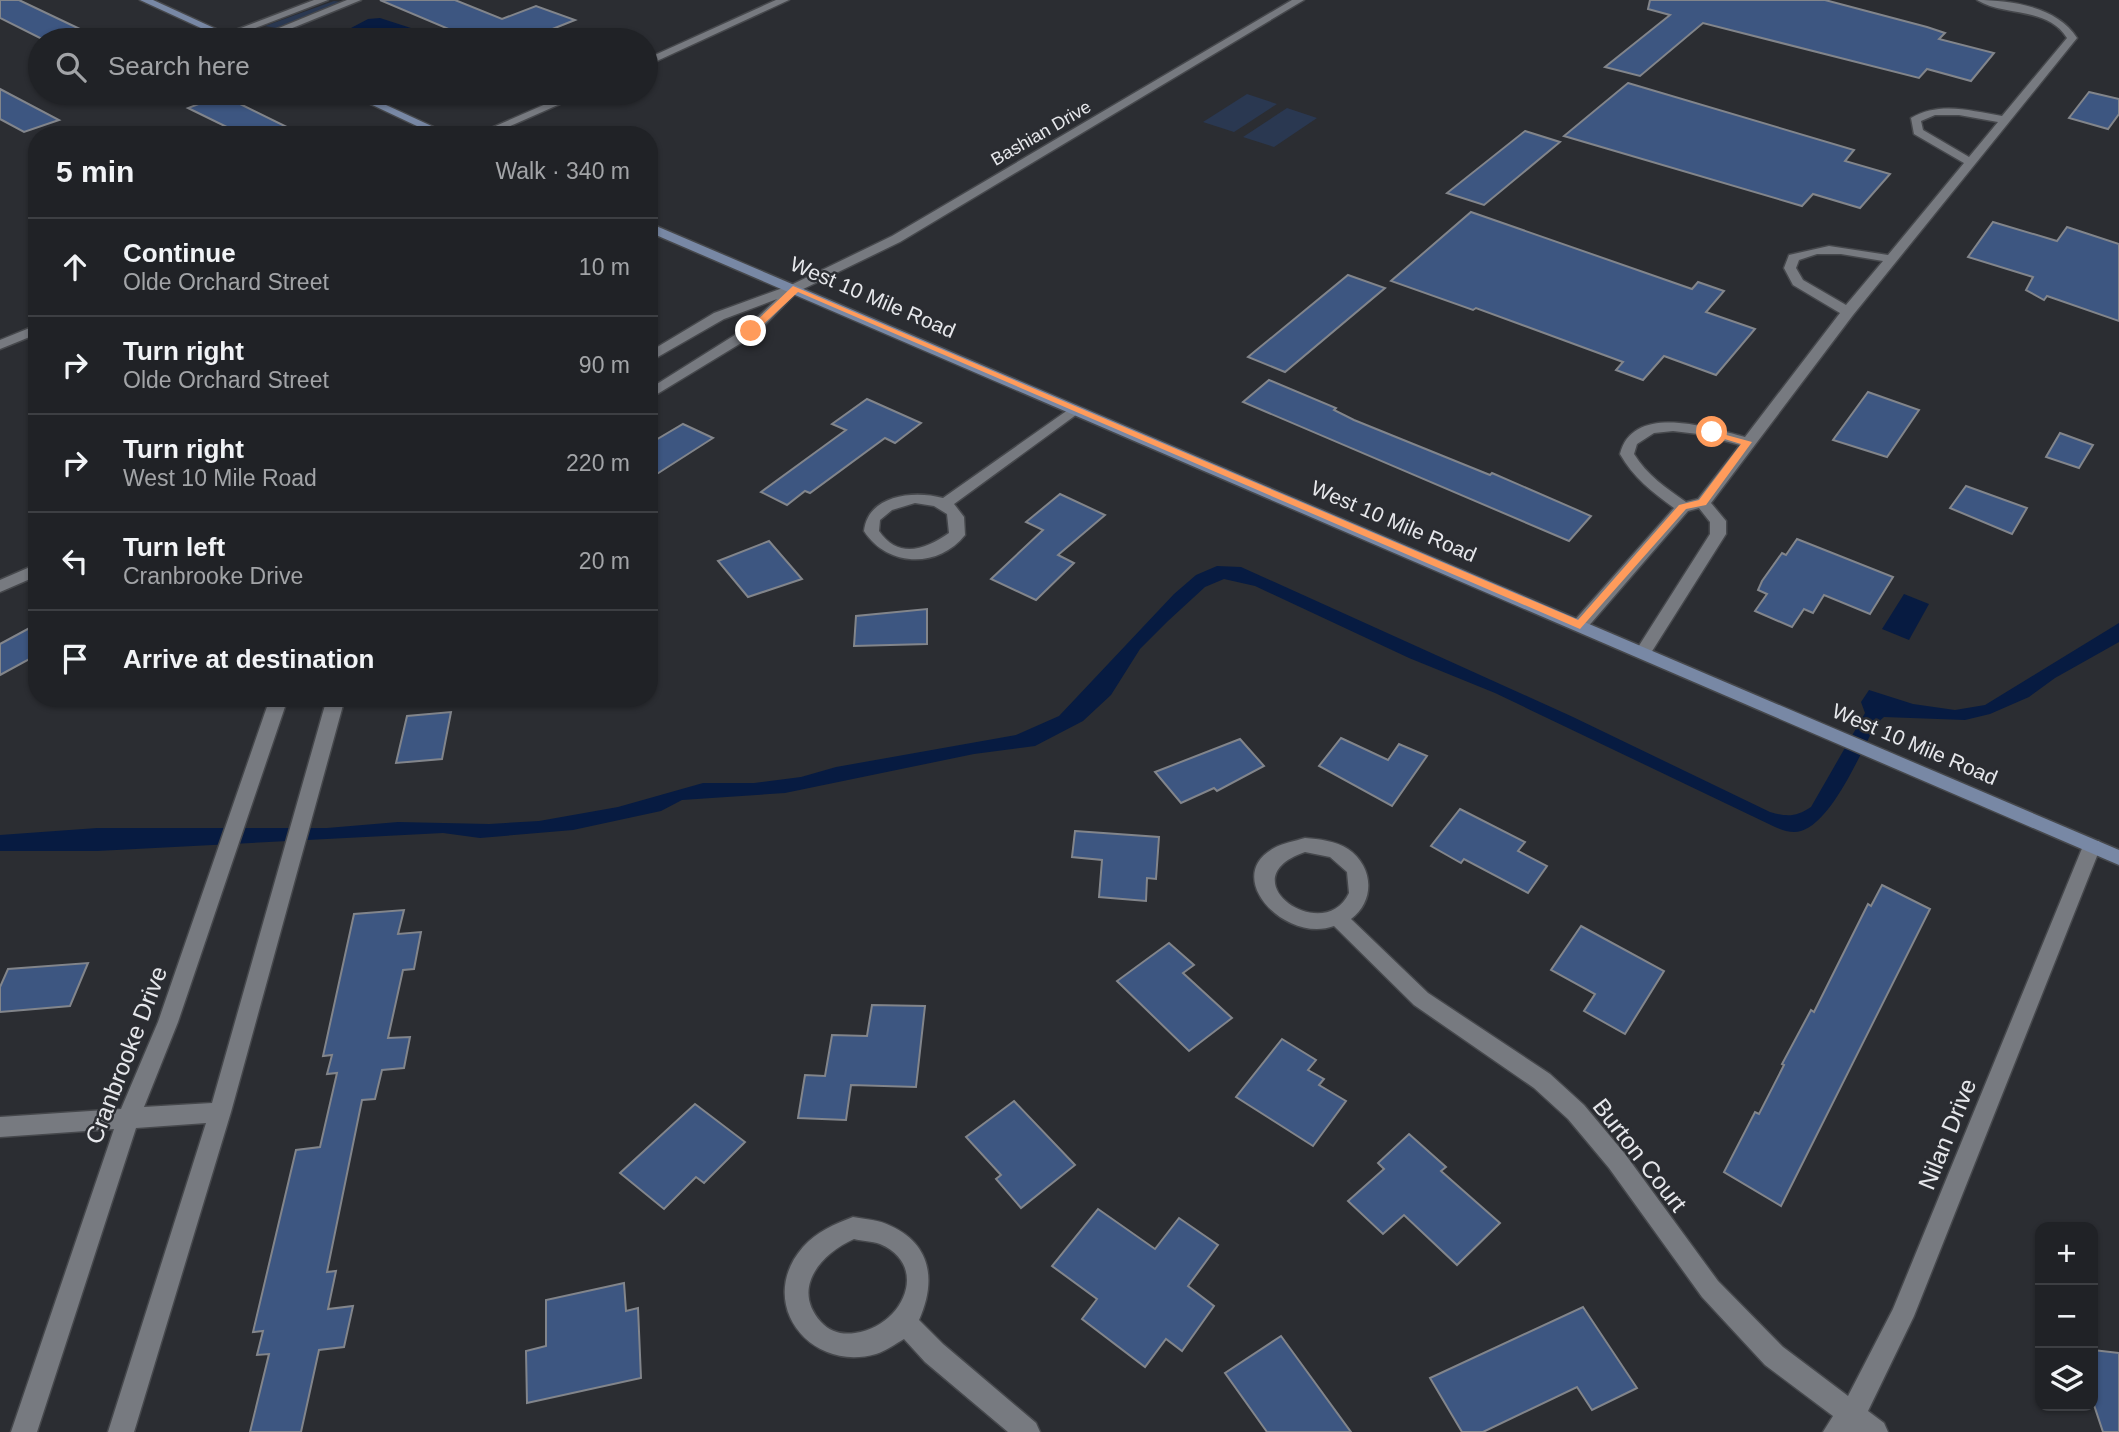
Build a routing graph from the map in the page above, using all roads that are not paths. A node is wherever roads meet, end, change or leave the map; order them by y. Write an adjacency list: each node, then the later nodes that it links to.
1 (145, 0): 7 (main road)
2 (323, 0): 8 (street)
3 (356, 0): 9 (street)
4 (784, 0): 10 (street)
5 (1299, 0): 19 (street, Bashian Drive)
6 (1982, 0): 13 (street)
7 (208, 28)
8 (254, 28)
9 (285, 28)
10 (658, 58)
11 (379, 105): 14 (main road)
12 (551, 105): 15 (street)
13 (2005, 120): 16 (street); 16 (street)
14 (426, 126)
15 (501, 126)
16 (1970, 162): 18 (street)
17 (658, 231): 19 (main road, West 10 Mile Road)
18 (1891, 259): 20 (street); 20 (street)
19 (796, 288): 23 (street); 24 (street); 25 (main road, West 10 Mile Road)
20 (1848, 312): 26 (street)
21 (28, 333): 22 (street)
22 (0, 345)
23 (658, 353)
24 (658, 389)
25 (1075, 409): 28 (street); 32 (main road, West 10 Mile Road)
26 (1747, 442): 27 (street); 29 (street)
27 (1703, 503): 29 (street); 33 (street)
28 (945, 504): 28 (street)
29 (1682, 507): 32 (street)
30 (28, 573): 31 (street)
31 (0, 587)
32 (1580, 625): 33 (main road, West 10 Mile Road)
33 (1643, 652): 36 (main road, West 10 Mile Road)
34 (276, 707): 40 (street, Cranbrooke Drive)
35 (333, 707): 39 (street)
36 (2092, 846): 37 (main road, West 10 Mile Road); 43 (street, Nilan Drive)
37 (2119, 858)
38 (1338, 918): 38 (street); 43 (street, Burton Court)
39 (220, 1112): 40 (street); 45 (street)
40 (128, 1118): 41 (street); 44 (street, Cranbrooke Drive)
41 (0, 1127)
42 (905, 1322): 42 (street); 46 (street)
43 (1843, 1424): 47 (street, Burton Court)
44 (24, 1432)
45 (121, 1432)
46 (1027, 1432)
47 (1875, 1432)

